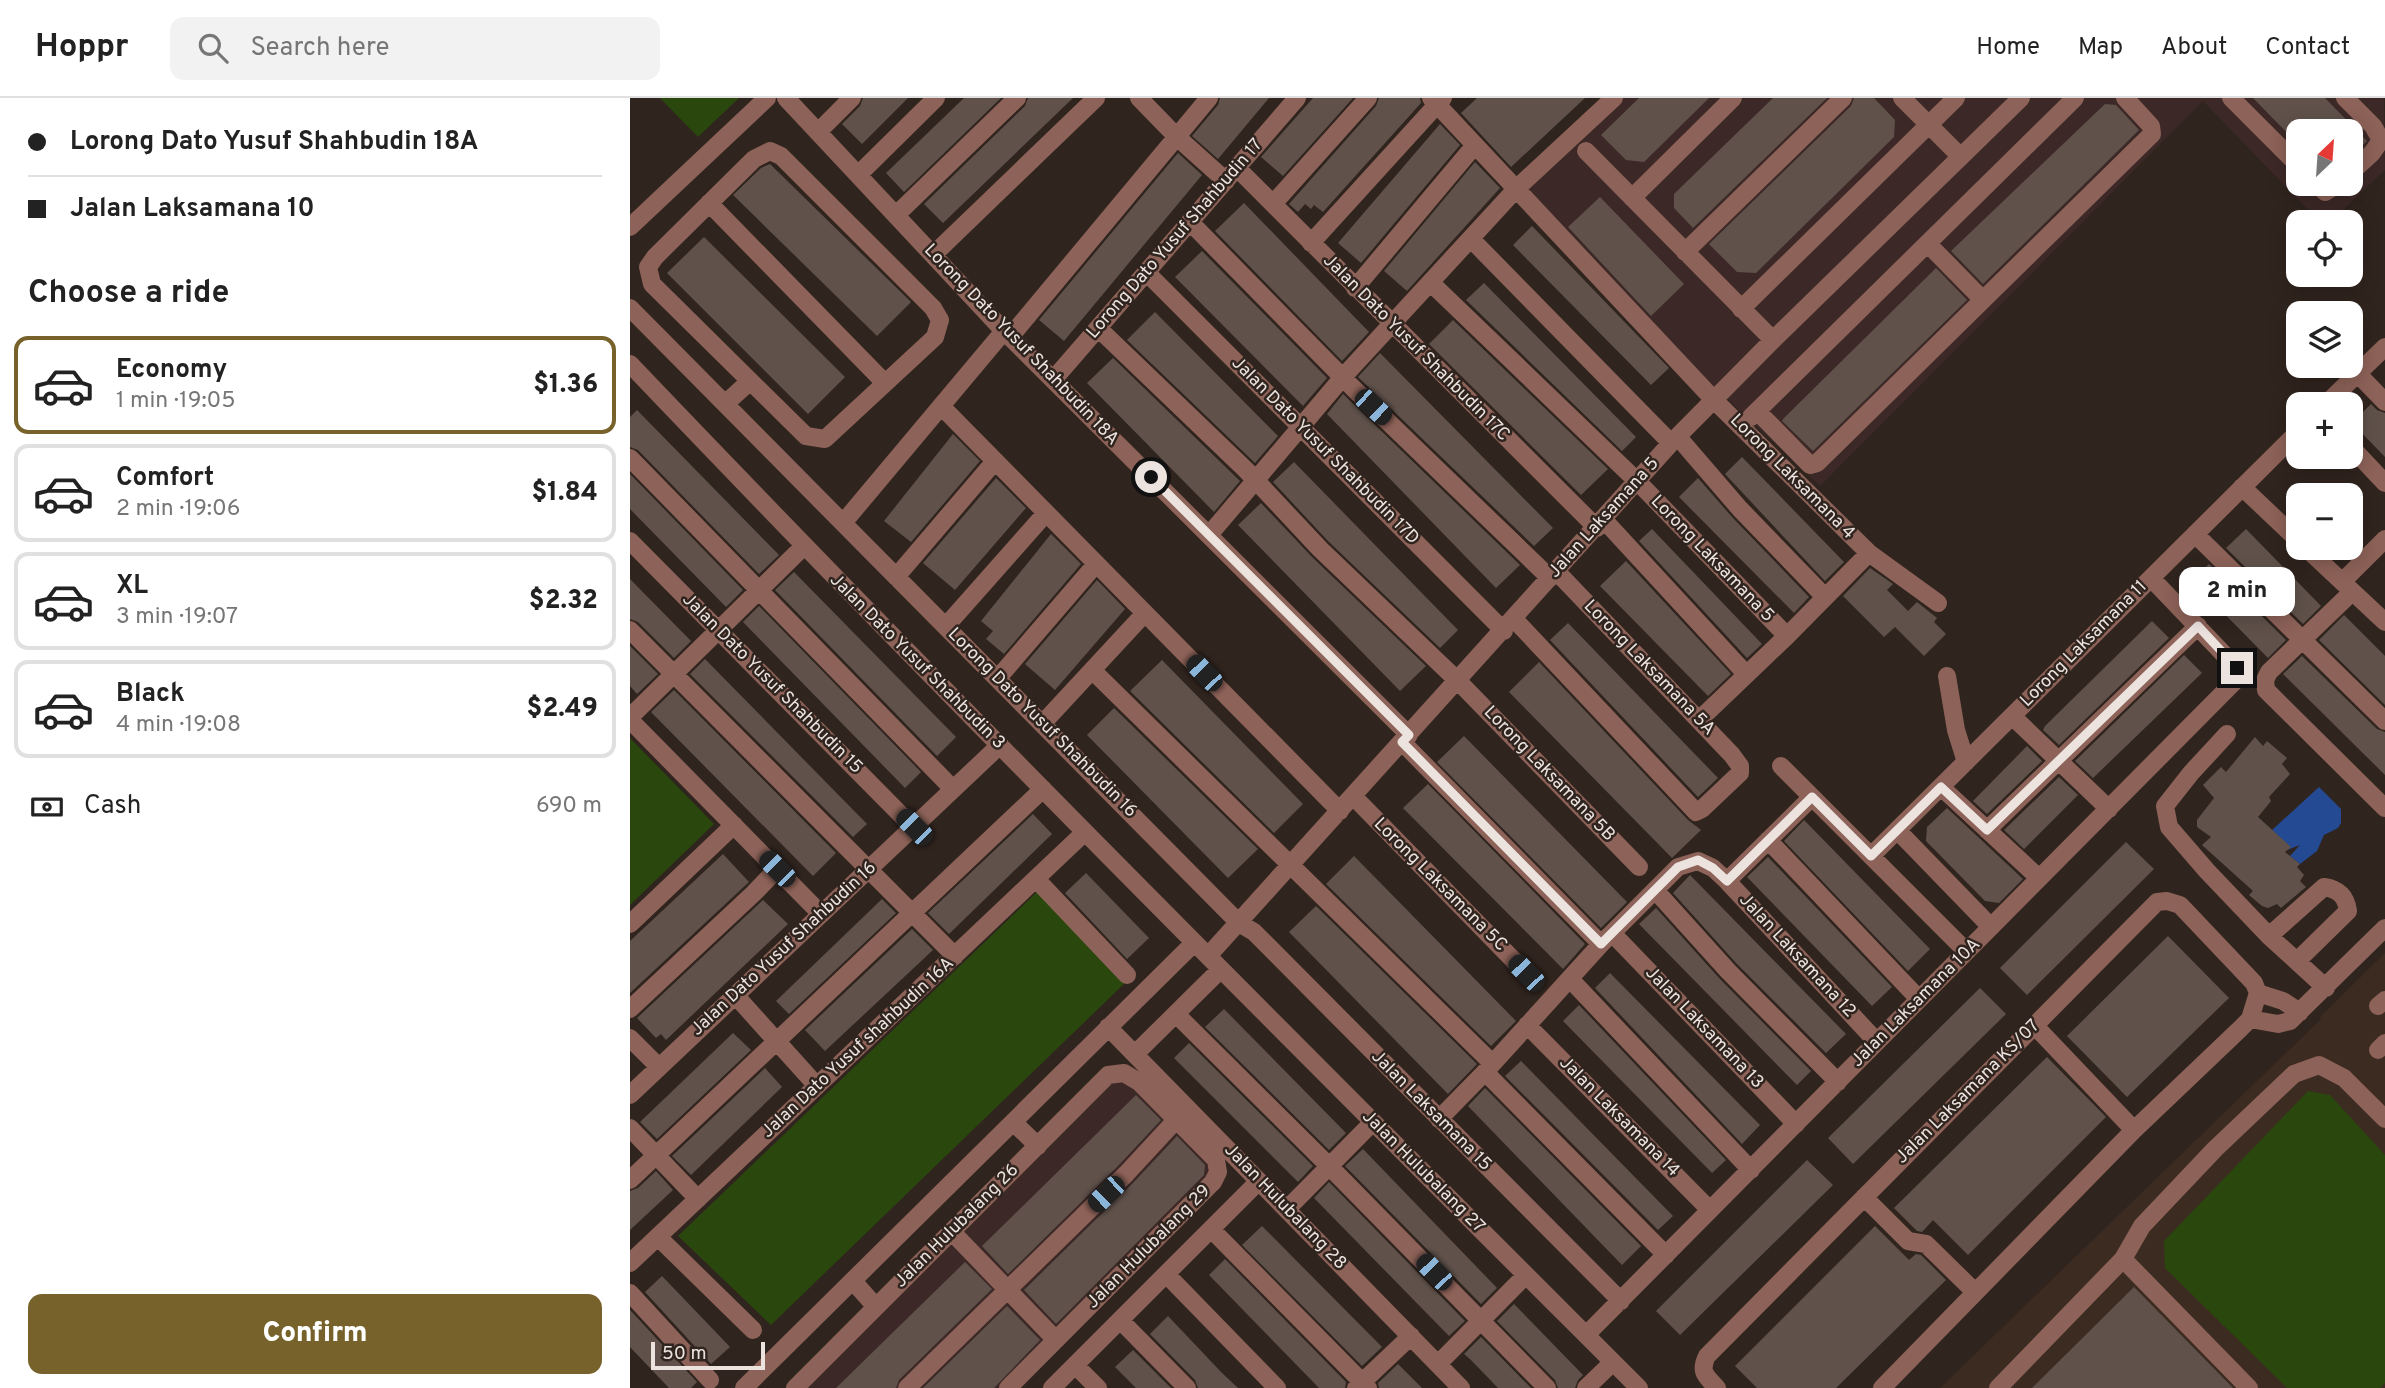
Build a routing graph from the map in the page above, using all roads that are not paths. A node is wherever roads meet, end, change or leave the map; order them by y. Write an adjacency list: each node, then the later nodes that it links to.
1 (767, 98): 38 (street)
2 (786, 98): 23 (street, Lorong Dato Yusuf Shahbudin 18A)
3 (852, 98): 23 (street)
4 (936, 98): 31 (street)
5 (1017, 98): 36 (street)
6 (1096, 98): 43 (street)
7 (1139, 98): 24 (street, Jalan Dato Yusuf Shahbudin 17C)
8 (1209, 98): 24 (street)
9 (1297, 98): 30 (street, Lorong Dato Yusuf Shahbudin 17)
10 (1368, 98): 35 (street)
11 (1614, 98): 32 (street)
12 (1733, 98): 33 (street)
13 (1843, 98): 42 (street)
14 (1902, 98): 22 (street)
15 (1956, 98): 22 (street)
16 (2021, 98): 28 (street, Jalan Laksamana 5)
17 (2075, 98): 41 (street)
18 (2125, 98): 47 (street)
19 (2231, 98): 27 (street)
20 (2346, 98): 29 (street)
21 (1437, 100): 25 (street, Lorong Laksamana 4); 40 (street)
22 (1929, 125): 28 (street); 49 (street)
23 (818, 132): 31 (street, Lorong Dato Yusuf Shahbudin 18A)
24 (1177, 137): 30 (street, Jalan Dato Yusuf Shahbudin 17C); 52 (street)
25 (1475, 145): 32 (street, Lorong Laksamana 4); 46 (street)
26 (1586, 151): 33 (street)
27 (2286, 153)
28 (1961, 157): 53 (street, Jalan Laksamana 5)
29 (2363, 161)
30 (1231, 174): 35 (street, Jalan Dato Yusuf Shahbudin 17C); 37 (street, Lorong Dato Yusuf Shahbudin 17)
31 (858, 175): 36 (street, Lorong Dato Yusuf Shahbudin 18A)
32 (1517, 188): 39 (street); 66 (street, Lorong Laksamana 4)
33 (1632, 198): 42 (street)
34 (709, 203): 55 (street); 64 (street); 64 (street)
35 (1273, 204): 40 (street, Jalan Dato Yusuf Shahbudin 17C)
36 (896, 215): 43 (street, Lorong Dato Yusuf Shahbudin 18A)
37 (1190, 222): 44 (street, Lorong Dato Yusuf Shahbudin 17); 58 (street, Lorong Laksamana 5A)
38 (630, 226)
39 (1471, 239): 45 (street); 73 (street)
40 (1311, 243): 46 (street, Jalan Dato Yusuf Shahbudin 17C)
41 (1928, 244): 47 (street); 70 (street)
42 (1685, 252): 49 (street)
43 (933, 255): 52 (street, Lorong Dato Yusuf Shahbudin 18A)
44 (1146, 272): 51 (street, Lorong Dato Yusuf Shahbudin 17); 72 (street, Jalan Dato Yusuf Shahbudin 17D)
45 (1431, 283): 50 (street); 79 (street, Lorong Laksamana 5)
46 (1355, 288): 50 (street, Jalan Dato Yusuf Shahbudin 17C)
47 (1983, 300): 70 (street)
48 (630, 309): 62 (street)
49 (1741, 309): 53 (street)
50 (1392, 324): 58 (street); 84 (street, Jalan Dato Yusuf Shahbudin 17C)
51 (1098, 328): 61 (street, Lorong Dato Yusuf Shahbudin 17); 78 (street, Lorong Laksamana 5B)
52 (1007, 334): 61 (street, Lorong Dato Yusuf Shahbudin 18A); 69 (street)
53 (1773, 340): 66 (street, Jalan Laksamana 5)
54 (2385, 347): 57 (street)
55 (726, 360): 62 (street); 63 (street)
56 (630, 364): 90 (street, Jalan Dato Yusuf Shahbudin 3)
57 (2363, 368)
58 (1343, 377): 72 (street); 94 (street, Lorong Laksamana 5A)
59 (2353, 378): 65 (street)
60 (2363, 378): 67 (street)
61 (1053, 380): 87 (street, Lorong Dato Yusuf Shahbudin 18A)
62 (702, 381): 68 (street)
63 (749, 382): 64 (street); 68 (street)
64 (885, 383)
65 (2338, 392)
66 (1714, 400): 71 (street, Lorong Laksamana 4); 73 (street, Jalan Laksamana 5)
67 (2385, 402)
68 (725, 404): 83 (street)
69 (941, 406): 77 (street); 83 (street)
70 (1757, 411): 71 (street)
71 (1741, 426): 91 (street, Lorong Laksamana 4)
72 (1301, 428): 78 (street); 103 (street, Jalan Dato Yusuf Shahbudin 17D)
73 (1674, 440): 79 (street, Jalan Laksamana 5); 99 (street)
74 (2286, 444): 81 (street, Lorong Laksamana 11)
75 (630, 458): 98 (street)
76 (2363, 460): 80 (street)
77 (995, 461): 82 (street); 95 (street)
78 (1255, 481): 87 (street); 115 (street, Lorong Laksamana 5B)
79 (1638, 482): 84 (street, Jalan Laksamana 5); 108 (street, Lorong Laksamana 5)
80 (2385, 483)
81 (2242, 487): 85 (street); 86 (street, Lorong Laksamana 11)
82 (1046, 513): 93 (street); 104 (street)
83 (843, 523): 95 (street, Lorong Dato Yusuf Shahbudin 16)
84 (1600, 524): 94 (street, Jalan Laksamana 5); 112 (street, Jalan Dato Yusuf Shahbudin 17C)
85 (2286, 529)
86 (2195, 534): 96 (street, Lorong Laksamana 11); 109 (street)
87 (1209, 535): 122 (street, Lorong Dato Yusuf Shahbudin 18A)
88 (2385, 539): 97 (street)
89 (630, 541): 107 (street, Jalan Dato Yusuf Shahbudin 15)
90 (804, 546): 98 (street); 123 (street, Jalan Dato Yusuf Shahbudin 3)
91 (1869, 553): 99 (street); 100 (street, Lorong Laksamana 4)
92 (2319, 560): 97 (street)
93 (1096, 564): 101 (street); 114 (street)
94 (1553, 575): 103 (street, Jalan Laksamana 5); 118 (street, Lorong Laksamana 5A)
95 (896, 577): 104 (street, Lorong Dato Yusuf Shahbudin 16)
96 (2151, 578): 105 (street); 116 (street, Lorong Laksamana 11)
97 (2347, 587): 102 (street); 109 (street)
98 (759, 590): 107 (street); 129 (street)
99 (1825, 597): 108 (street)
100 (1938, 603)
101 (1145, 613): 110 (street); 135 (street)
102 (2384, 621)
103 (1509, 625): 115 (street, Jalan Laksamana 5); 126 (street, Jalan Dato Yusuf Shahbudin 17D)
104 (946, 626): 114 (street, Lorong Dato Yusuf Shahbudin 16)
105 (2198, 626): 124 (street); 134 (street, Jalan Laksamana 10A)
106 (630, 630): 111 (street)
107 (718, 630): 111 (street); 137 (street, Jalan Dato Yusuf Shahbudin 15)
108 (1787, 636): 112 (street)
109 (2303, 640): 119 (street); 133 (street)
110 (1093, 670): 120 (street); 143 (street)
111 (673, 674): 117 (street); 146 (street)
112 (1746, 674): 118 (street)
113 (1947, 676): 125 (street)
114 (998, 678): 120 (street, Lorong Dato Yusuf Shahbudin 16)
115 (1458, 681): 122 (street, Jalan Laksamana 5); 144 (street, Lorong Laksamana 5B)
116 (2012, 716): 124 (street); 125 (street, Lorong Laksamana 11)
117 (630, 718): 136 (street)
118 (1699, 720): 126 (street, Lorong Laksamana 5A)
119 (2385, 721)
120 (1043, 723): 153 (street, Lorong Dato Yusuf Shahbudin 16)
121 (2227, 734): 157 (street)
122 (1406, 738): 131 (street, Jalan Laksamana 5); 158 (street, Jalan Laksamana 13)
123 (1000, 745): 129 (street, Jalan Dato Yusuf Shahbudin 16); 130 (street, Jalan Dato Yusuf Shahbudin 3)
124 (2059, 760): 134 (street); 139 (street)
125 (1966, 762): 128 (street, Lorong Laksamana 11)
126 (1740, 766)
127 (1782, 766): 132 (street)
128 (1941, 787): 138 (street, Lorong Laksamana 11); 139 (street)
129 (953, 789): 137 (street, Jalan Dato Yusuf Shahbudin 16)
130 (1043, 789): 140 (street, Jalan Dato Yusuf Shahbudin 3); 152 (street)
131 (1353, 796): 135 (street, Jalan Laksamana 5); 164 (street, Lorong Laksamana 5C)
132 (1812, 797): 141 (street); 142 (street)
133 (2385, 808)
134 (2109, 809): 148 (street, Jalan Laksamana 10A)
135 (1340, 811): 143 (street, Jalan Laksamana 5)
136 (734, 825): 145 (street); 154 (street)
137 (914, 827): 146 (street, Jalan Dato Yusuf Shahbudin 16)
138 (1898, 830): 142 (street, Lorong Laksamana 11); 155 (street)
139 (1987, 830): 148 (street)
140 (1085, 832): 147 (street, Jalan Dato Yusuf shahbudin 16A); 159 (street, Jalan Dato Yusuf Shahbudin 3)
141 (1768, 841): 149 (street); 170 (street)
142 (1871, 856): 160 (street)
143 (1291, 866): 153 (street, Jalan Laksamana 5); 183 (street)
144 (1639, 867)
145 (777, 869): 151 (street); 171 (street)
146 (867, 870): 151 (street, Jalan Dato Yusuf Shahbudin 16); 152 (street)
147 (1037, 878): 161 (street, Jalan Dato Yusuf shahbudin 16A); 165 (street)
148 (2039, 878): 155 (street, Jalan Laksamana 10A)
149 (1727, 881): 150 (street, Jalan Laksamana 12); 180 (street, Jalan Laksamana 12)
150 (1655, 890): 158 (street); 185 (street)
151 (821, 914): 169 (street, Jalan Dato Yusuf Shahbudin 16)
152 (911, 914): 161 (street); 179 (street)
153 (1240, 923): 163 (street, Jalan Laksamana 5); 188 (street, Jalan Laksamana 15)
154 (630, 924)
155 (1991, 927): 160 (street, Jalan Laksamana 10A)
156 (2385, 928): 167 (street)
157 (2269, 936): 162 (street); 162 (street)
158 (1607, 939): 166 (street); 193 (street, Jalan Laksamana 13)
159 (1194, 943): 163 (street, Jalan Dato Yusuf Shahbudin 3); 177 (street)
160 (1966, 951): 170 (street, Jalan Laksamana 10A)
161 (955, 956): 186 (street, Jalan Dato Yusuf shahbudin 16A)
162 (2298, 960): 167 (street)
163 (1214, 963): 173 (street, Jalan Laksamana 5); 192 (street, Jalan Hulubalang 27)
164 (1526, 973)
165 (1127, 975)
166 (1570, 979): 175 (street); 199 (street)
167 (2326, 988): 172 (street)
168 (2258, 993): 172 (street); 174 (street); 176 (street, Jalan Laksamana KS/07)
169 (735, 995): 179 (street); 182 (street, Jalan Dato Yusuf Shahbudin 16)
170 (1919, 999): 180 (street, Jalan Laksamana 10A)
171 (630, 1009)
172 (2303, 1009): 174 (street)
173 (1176, 1014): 181 (street, Jalan Laksamana 5); 198 (street)
174 (2250, 1019): 195 (street)
175 (1527, 1024): 183 (street); 205 (street, Jalan Laksamana 14)
176 (2034, 1025): 195 (street); 202 (street, Jalan Laksamana KS/07)
177 (1108, 1027): 181 (street, Jalan Hulubalang 28); 191 (street)
178 (630, 1038): 182 (street)
179 (777, 1042): 186 (street); 197 (street)
180 (1877, 1042): 185 (street, Jalan Laksamana 10A)
181 (1135, 1054): 201 (street, Jalan Hulubalang 28)
182 (659, 1067): 187 (street, Jalan Dato Yusuf Shahbudin 16)
183 (1488, 1067): 188 (street); 210 (street)
184 (1124, 1073): 190 (street, Jalan Hulubalang 29); 196 (street, Jalan Hulubalang 26)
185 (1838, 1082): 193 (street, Jalan Laksamana 10A)
186 (817, 1086): 203 (street, Jalan Dato Yusuf shahbudin 16A)
187 (630, 1094)
188 (1438, 1119): 219 (street, Jalan Laksamana 15)
189 (2385, 1119): 211 (street)
190 (1177, 1120): 209 (street, Jalan Hulubalang 29); 216 (street)
191 (1013, 1122): 196 (street); 215 (street)
192 (1373, 1122): 198 (street); 214 (street, Jalan Hulubalang 27)
193 (1796, 1124): 199 (street, Jalan Laksamana 10A)
194 (630, 1128): 197 (street)
195 (2133, 1130): 217 (street)
196 (1038, 1146): 207 (street, Jalan Hulubalang 26)
197 (656, 1156): 200 (street); 203 (street)
198 (1329, 1166): 204 (street); 222 (street)
199 (1751, 1170): 205 (street, Jalan Laksamana 10A)
200 (630, 1180)
201 (1259, 1181): 204 (street, Jalan Hulubalang 28); 206 (street, Jalan Hulubalang 29)
202 (1864, 1196): 217 (street); 244 (street, Jalan Laksamana KS/07)
203 (698, 1199): 208 (street, Jalan Dato Yusuf shahbudin 16A)
204 (1287, 1209): 225 (street, Jalan Hulubalang 28)
205 (1710, 1210): 210 (street, Jalan Laksamana 10A)
206 (1211, 1229): 213 (street, Jalan Hulubalang 29); 232 (street)
207 (952, 1232): 216 (street); 220 (street, Jalan Hulubalang 26)
208 (658, 1237): 212 (street, Jalan Dato Yusuf shahbudin 16A); 223 (street)
209 (1149, 1248): 213 (street); 226 (street, Jalan Hulubalang 29)
210 (1666, 1255): 219 (street, Jalan Laksamana 10A)
211 (2123, 1259): 246 (street); 247 (street)
212 (630, 1263)
213 (1168, 1272): 221 (street, Jalan Hulubalang 29); 239 (street)
214 (1526, 1275): 222 (street); 224 (street, Jalan Hulubalang 27)
215 (853, 1280): 220 (street); 231 (street)
216 (1008, 1290): 226 (street); 234 (street)
217 (1975, 1292): 245 (street)
218 (630, 1293): 230 (street)
219 (1620, 1301): 224 (street, Jalan Laksamana 10A)
220 (876, 1307): 233 (street, Jalan Hulubalang 26)
221 (1120, 1320): 229 (street, Jalan Hulubalang 29); 238 (street)
222 (1481, 1321): 228 (street); 241 (street)
223 (753, 1330)
224 (1586, 1335): 227 (street, Jalan Hulubalang 27)
225 (1411, 1336): 228 (street, Jalan Hulubalang 28); 232 (street)
226 (1056, 1340): 235 (street, Jalan Hulubalang 29)
227 (1613, 1362): 242 (street); 243 (street, Jalan Hulubalang 27)
228 (1438, 1364): 240 (street, Jalan Hulubalang 28)
229 (1075, 1365): 236 (street, Jalan Hulubalang 29); 237 (street)
230 (710, 1380)
231 (755, 1384)
232 (1362, 1386)
233 (795, 1388)
234 (907, 1388)
235 (1008, 1388)
236 (1052, 1388)
237 (1098, 1388)
238 (1187, 1388)
239 (1277, 1388)
240 (1461, 1388)
241 (1547, 1388)
242 (1586, 1388)
243 (1639, 1388)
244 (1717, 1388)
245 (1882, 1388)
246 (1998, 1388)
247 (2249, 1388)

